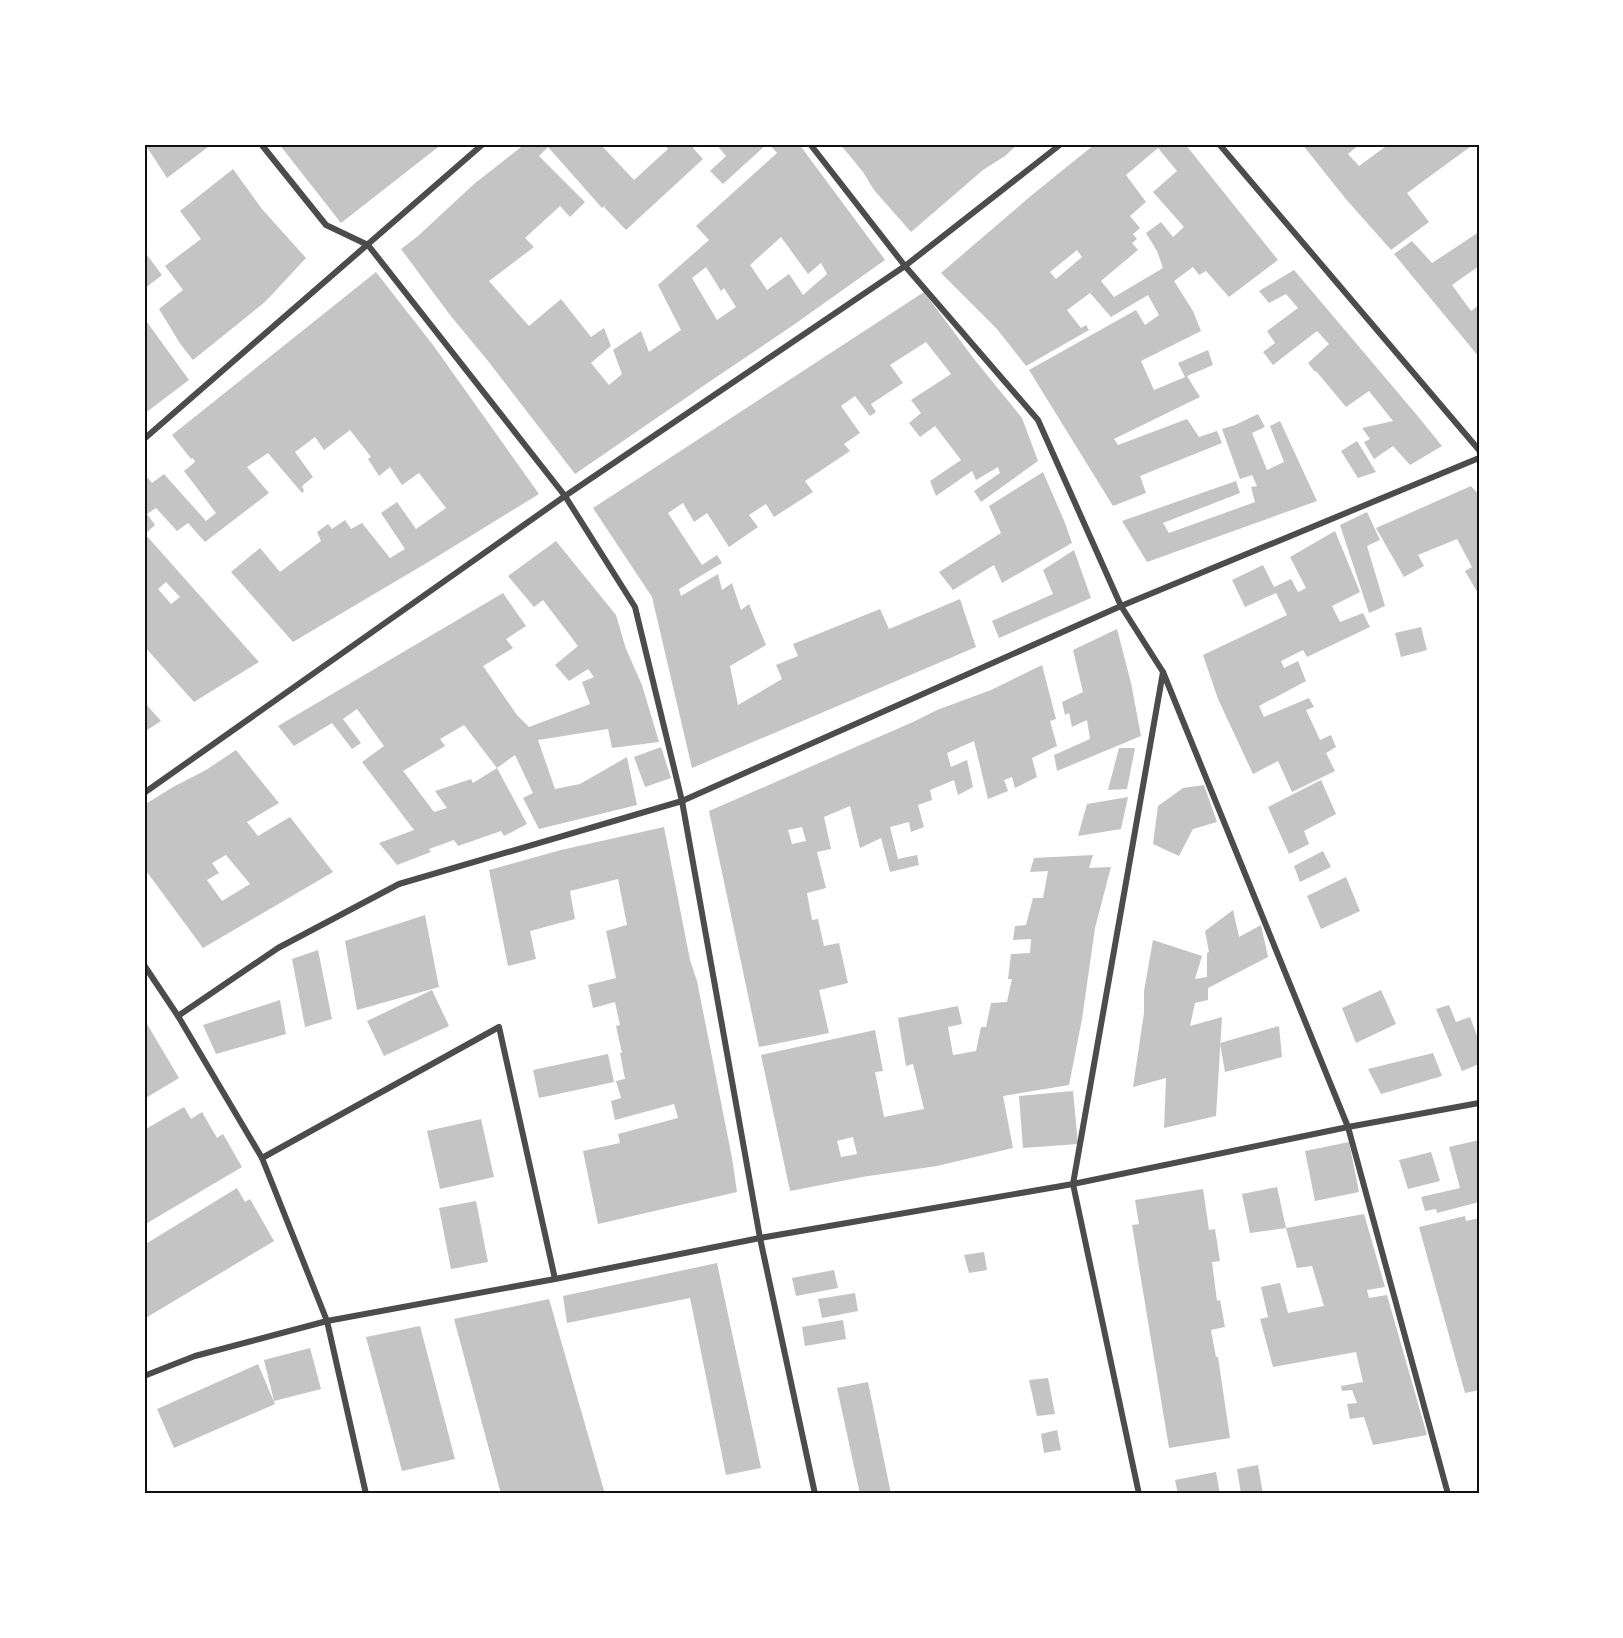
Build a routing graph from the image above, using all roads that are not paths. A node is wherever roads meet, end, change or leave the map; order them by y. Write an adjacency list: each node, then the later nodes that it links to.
1 (261, 144): 6 (street)
2 (483, 144): 6 (street)
3 (810, 144): 7 (street)
4 (1061, 144): 7 (street)
5 (1219, 144): 9 (street)
6 (368, 245): 8 (street); 11 (street)
7 (905, 266): 11 (street); 12 (street)
8 (144, 439)
9 (1479, 450)
10 (1479, 458): 12 (street)
11 (565, 496): 14 (street); 15 (street)
12 (1121, 606): 13 (street); 15 (street)
13 (1163, 672): 19 (street); 21 (street)
14 (144, 793)
15 (681, 801): 17 (street); 22 (street)
16 (144, 965): 17 (street)
17 (178, 1016): 20 (street)
18 (1479, 1103): 19 (street)
19 (1348, 1127): 21 (street); 29 (street)
20 (262, 1158): 23 (street); 24 (street)
21 (1073, 1184): 22 (street); 28 (street)
22 (760, 1238): 23 (street); 27 (street)
23 (555, 1279): 24 (street)
24 (327, 1321): 25 (street); 26 (street)
25 (144, 1376)
26 (366, 1494)
27 (815, 1494)
28 (1139, 1494)
29 (1448, 1494)

